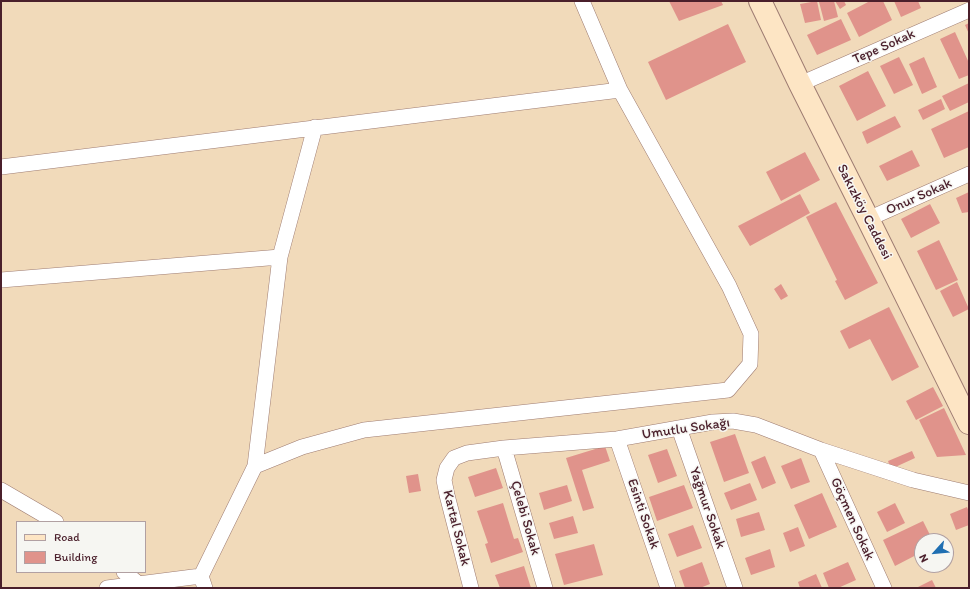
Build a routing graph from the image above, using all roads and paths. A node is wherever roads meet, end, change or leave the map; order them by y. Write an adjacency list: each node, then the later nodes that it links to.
1 (582, 1): 5 (street)
2 (760, 1): 4 (main road, Sakızköy Caddesi)
3 (969, 10): 4 (street, Tepe Sokak)
4 (800, 84): 9 (main road, Sakızköy Caddesi)
5 (620, 90): 6 (street); 17 (street)
6 (315, 127): 7 (street); 10 (street)
7 (1, 167)
8 (969, 174): 9 (street, Onur Sokak)
9 (868, 219): 12 (main road, Sakızköy Caddesi)
10 (280, 257): 11 (street); 17 (street)
11 (1, 280)
12 (969, 423)
13 (679, 428): 14 (street, Umutlu Sokağı); 16 (street, Umutlu Sokağı); 29 (street, Yağmur Sokak)
14 (617, 439): 15 (street, Umutlu Sokağı); 28 (street, Esinti Sokak)
15 (504, 448): 18 (street, Umutlu Sokağı); 27 (street, Çelebi Sokak)
16 (821, 450): 20 (street, Umutlu Sokağı); 30 (street, Göçmen Sokak)
17 (255, 466): 23 (street)
18 (447, 468): 26 (street, Kartal Sokak)
19 (1, 490): 21 (street)
20 (969, 493)
21 (54, 521)
22 (125, 573): 24 (street)
23 (203, 582): 24 (street)
24 (139, 584): 25 (street)
25 (107, 588)
26 (472, 588)
27 (545, 588)
28 (668, 588)
29 (735, 588)
30 (884, 588)

